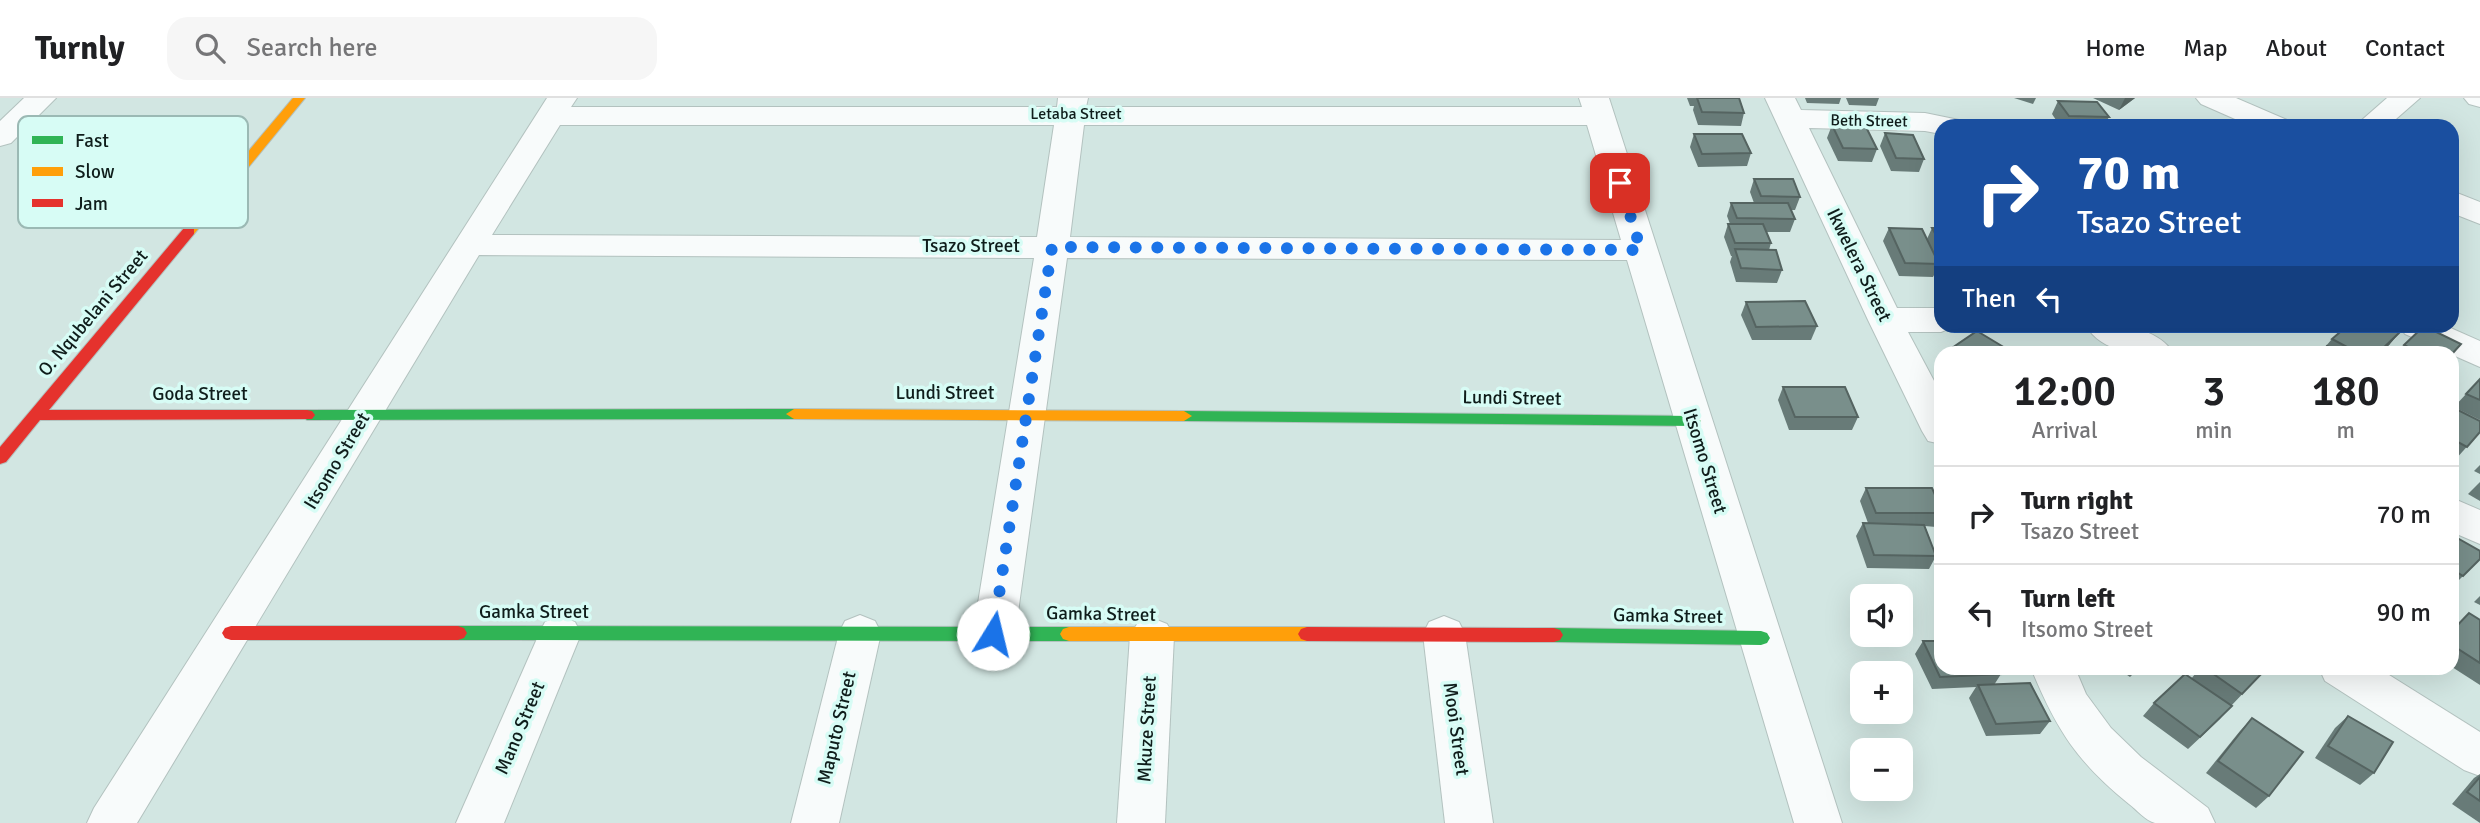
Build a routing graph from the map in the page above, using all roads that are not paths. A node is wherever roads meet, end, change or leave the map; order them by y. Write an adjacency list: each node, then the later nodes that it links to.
1 (299, 98): 16 (street, O. Nqubelani Street)
2 (2211, 98): 12 (street)
3 (2405, 98): 13 (street)
4 (38, 101): 5 (street); 10 (street)
5 (0, 103)
6 (1072, 106): 7 (street, Letaba Street); 8 (street, Letaba Street); 21 (street)
7 (557, 107): 20 (street, Itsomo Street)
8 (1597, 107): 22 (street, Itsomo Street)
9 (1785, 109): 14 (street, Beth Street); 23 (street, Ikwelera Street)
10 (22, 116)
11 (18, 119): 15 (street)
12 (2260, 119)
13 (2379, 119)
14 (1934, 124)
15 (0, 136)
16 (248, 159)
17 (2459, 204): 18 (street)
18 (2480, 214)
19 (191, 228): 31 (street, O. Nqubelani Street)
20 (469, 245): 21 (street, Tsazo Street); 32 (street, Itsomo Street)
21 (1052, 247): 22 (street, Tsazo Street); 30 (street)
22 (1641, 250): 33 (street, Itsomo Street)
23 (1885, 320): 24 (street); 29 (street, Ikwelera Street)
24 (1934, 320)
25 (2117, 333): 27 (street)
26 (2432, 333): 28 (street)
27 (2141, 346)
28 (2480, 355)
29 (1934, 413)
30 (1028, 414): 32 (street, Lundi Street); 33 (street, Lundi Street); 40 (street)
31 (36, 415): 32 (street, Goda Street); 34 (street, O. Nqubelani Street)
32 (365, 415): 37 (street, Itsomo Street)
33 (1693, 421): 43 (street, Itsomo Street)
34 (0, 458)
35 (2459, 517): 36 (street)
36 (2480, 529)
37 (231, 633): 39 (street, Gamka Street); 47 (street, Itsomo Street)
38 (860, 633): 39 (street, Gamka Street); 40 (street, Gamka Street); 49 (street, Maputo Street)
39 (560, 634): 48 (street, Mano Street)
40 (993, 634): 42 (street, Gamka Street)
41 (1444, 634): 42 (street, Gamka Street); 43 (street, Gamka Street); 51 (street, Mooi Street)
42 (1152, 636): 50 (street, Mkuze Street)
43 (1761, 638): 52 (street, Itsomo Street)
44 (2056, 675): 53 (street)
45 (2352, 675): 46 (street)
46 (2480, 756)
47 (111, 823)
48 (480, 823)
49 (815, 823)
50 (1142, 823)
51 (1469, 823)
52 (1818, 823)
53 (2190, 823)

